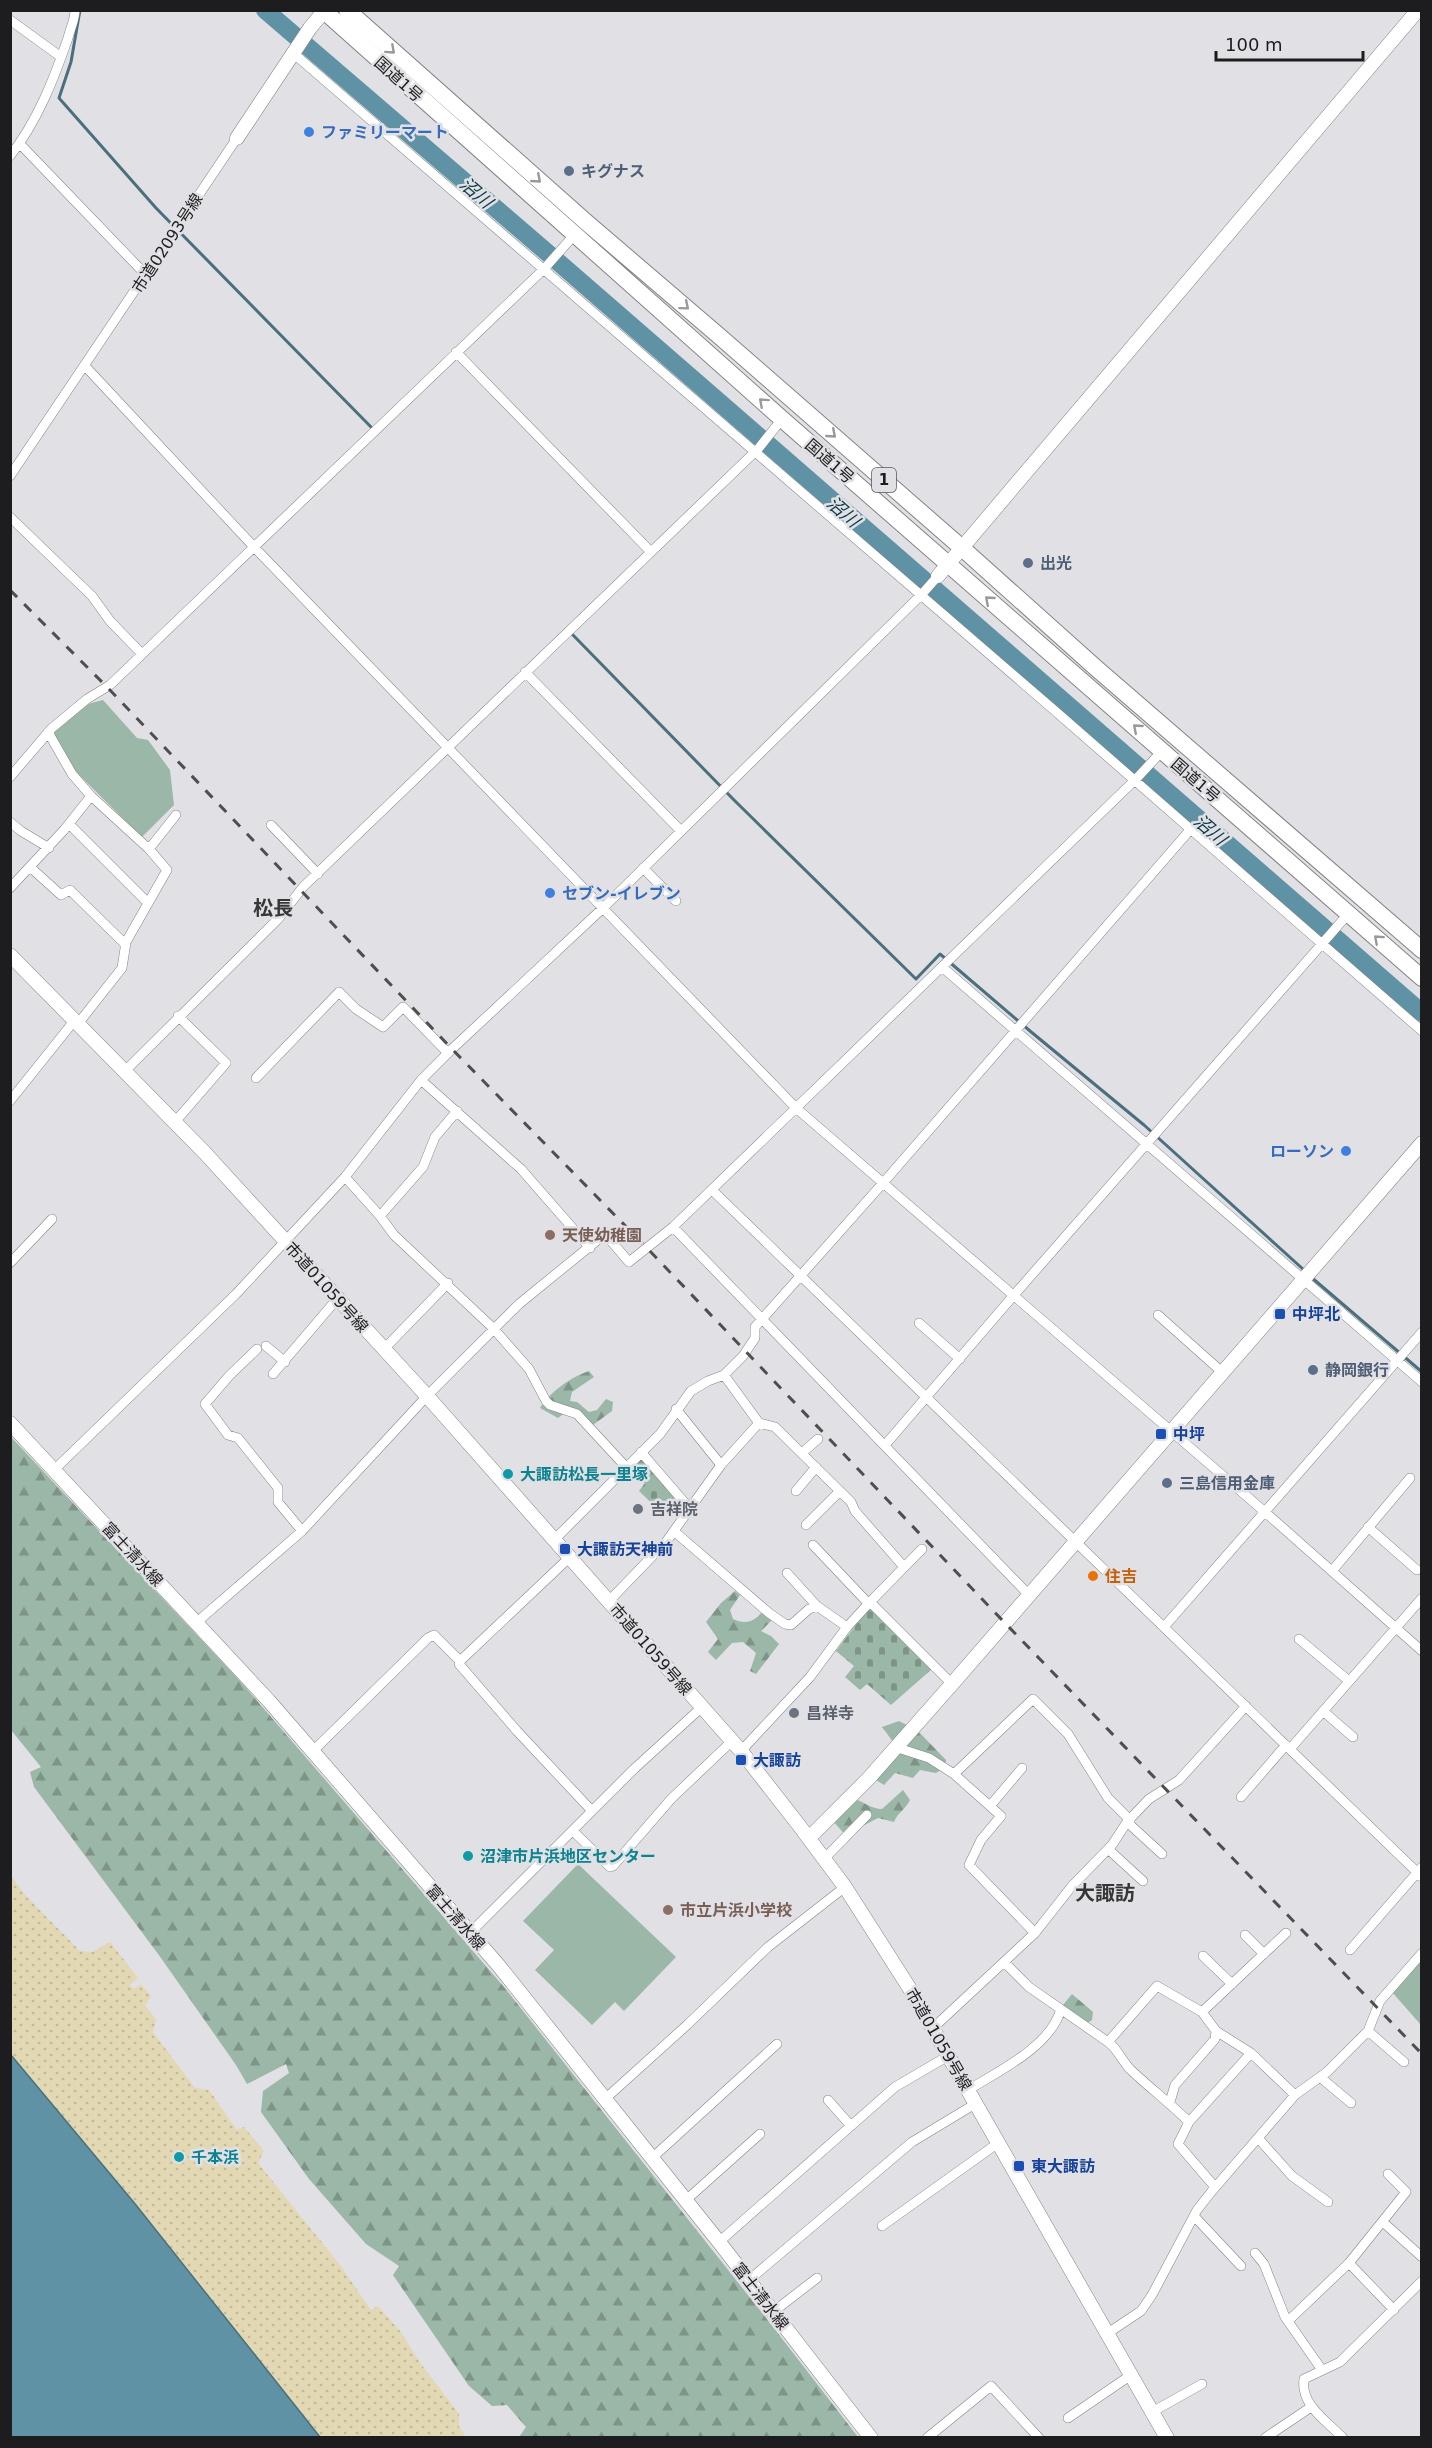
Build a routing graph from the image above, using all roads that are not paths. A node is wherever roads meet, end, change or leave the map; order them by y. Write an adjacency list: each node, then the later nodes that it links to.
1 (75, 10): 7 (street)
2 (347, 10): 21 (highway, 国道1号 / 1, one-way to 21)
3 (1418, 10): 21 (street)
4 (324, 11): 6 (street, 市道02093号線); 11 (highway, 国道1号 / 1)
5 (12, 23): 7 (street)
6 (294, 52): 8 (street, 市道02093号線); 12 (street)
7 (61, 57): 9 (street)
8 (237, 138): 13 (street, 市道02093号線)
9 (20, 144): 10 (street); 13 (street)
10 (10, 156)
11 (575, 234): 12 (street); 16 (highway, 国道1号 / 1, one-way to 11)
12 (545, 268): 14 (street); 17 (street)
13 (146, 275): 15 (street, 市道02093号線)
14 (456, 352): 20 (street); 22 (street)
15 (85, 366): 18 (street, 市道02093号線); 20 (street)
16 (778, 425): 17 (street); 23 (highway, 国道1号 / 1)
17 (756, 450): 22 (street); 24 (street)
18 (10, 476)
19 (10, 517): 25 (street)
20 (254, 547): 25 (street); 28 (street)
21 (962, 548): 23 (street); 51 (highway, 国道1号 / 1)
22 (651, 552): 26 (street)
23 (943, 570): 24 (street); 29 (highway, 国道1号 / 1, one-way to 23)
24 (921, 595): 31 (street); 38 (street)
25 (142, 654): 27 (street)
26 (525, 672): 28 (street); 38 (street)
27 (48, 732): 30 (street); 32 (street)
28 (447, 747): 43 (street); 47 (street)
29 (1157, 756): 31 (street); 48 (highway, 国道1号 / 1)
30 (10, 777)
31 (1136, 780): 37 (street); 53 (street)
32 (91, 796): 35 (street); 40 (street)
33 (176, 815): 40 (street)
34 (10, 822): 39 (street)
35 (69, 824): 39 (street); 46 (street)
36 (271, 825): 43 (street)
37 (1190, 830): 49 (street); 57 (street)
38 (681, 831): 42 (street)
39 (49, 848): 41 (street)
40 (149, 849): 46 (street)
41 (30, 867): 44 (street); 50 (street)
42 (644, 868): 45 (street); 47 (street)
43 (318, 873): 55 (street)
44 (10, 888)
45 (676, 901)
46 (148, 903): 50 (street)
47 (602, 909): 59 (street); 64 (street)
48 (1349, 913): 49 (street); 54 (highway, 国道1号 / 1, one-way to 48)
49 (1324, 943): 58 (street); 68 (street)
50 (126, 945): 56 (street)
51 (1422, 950)
52 (10, 955): 56 (street, 市道01059号線)
53 (942, 967): 57 (street); 64 (street)
54 (1422, 978)
55 (178, 1016): 60 (street); 66 (street)
56 (76, 1023): 60 (street, 市道01059号線); 63 (street)
57 (1014, 1030): 68 (street); 70 (street)
58 (1422, 1031)
59 (448, 1053): 61 (street); 62 (street)
60 (124, 1072): 66 (street, 市道01059号線)
61 (256, 1078)
62 (421, 1080): 65 (street); 69 (street)
63 (10, 1101)
64 (796, 1108): 70 (street); 71 (street)
65 (457, 1111): 72 (street); 76 (street)
66 (175, 1122): 75 (street, 市道01059号線)
67 (1422, 1143): 78 (street)
68 (1148, 1144): 78 (street); 81 (street)
69 (345, 1177): 72 (street); 75 (street)
70 (884, 1183): 79 (street); 81 (street)
71 (712, 1190): 74 (street); 79 (street)
72 (380, 1216): 80 (street)
73 (52, 1219): 77 (street)
74 (673, 1227): 76 (street); 84 (street)
75 (285, 1241): 82 (street, 市道01059号線); 109 (street)
76 (590, 1248): 86 (street)
77 (10, 1263)
78 (1309, 1274): 90 (street); 92 (street)
79 (800, 1276): 84 (street); 97 (street)
80 (447, 1283): 86 (street); 88 (street)
81 (1014, 1295): 89 (street); 101 (street)
82 (337, 1299): 88 (street, 市道01059号線); 91 (street)
83 (1158, 1315): 92 (street)
84 (761, 1320): 94 (street); 103 (street)
85 (919, 1323): 89 (street)
86 (493, 1328): 96 (street); 107 (street)
87 (1422, 1332): 90 (street)
88 (384, 1349): 96 (street, 市道01059号線)
89 (960, 1359): 97 (street)
90 (1397, 1361): 95 (street); 114 (street)
91 (285, 1362): 93 (street); 117 (street)
92 (1222, 1372): 101 (street)
93 (273, 1374)
94 (724, 1375): 98 (street); 100 (street)
95 (1422, 1382)
96 (427, 1396): 117 (street); 119 (street, 市道01059号線)
97 (927, 1398): 103 (street); 120 (street)
98 (676, 1409): 104 (street); 106 (street)
99 (10, 1423): 109 (street, 富士清水線)
100 (759, 1423): 105 (street); 106 (street)
101 (1170, 1432): 114 (street); 120 (street)
102 (818, 1439): 105 (street)
103 (885, 1445): 128 (street)
104 (641, 1452): 107 (street); 113 (street)
105 (802, 1453): 108 (street)
106 (721, 1465): 113 (street)
107 (626, 1467): 119 (street)
108 (816, 1467): 111 (street); 112 (street)
109 (54, 1470): 133 (street, 富士清水線)
110 (1410, 1478): 116 (street)
111 (796, 1491)
112 (840, 1491): 115 (street); 124 (street)
113 (691, 1510): 118 (street)
114 (1265, 1512): 126 (street); 135 (street)
115 (806, 1525)
116 (1368, 1527): 125 (street); 126 (street)
117 (302, 1531): 133 (street)
118 (675, 1532): 130 (street); 132 (street)
119 (555, 1539): 123 (street, 市道01059号線)
120 (1075, 1540): 128 (street); 135 (street)
121 (813, 1545): 131 (street)
122 (922, 1549): 124 (street)
123 (570, 1557): 130 (street, 市道01059号線); 139 (street)
124 (904, 1567): 131 (street)
125 (1417, 1570)
126 (1332, 1571): 136 (street)
127 (787, 1573): 132 (street)
128 (1029, 1595): 141 (street)
129 (1422, 1598): 136 (street)
130 (609, 1601): 143 (street, 市道01059号線)
131 (869, 1603): 134 (street); 141 (street)
132 (817, 1606): 134 (street)
133 (197, 1622): 149 (street, 富士清水線)
134 (847, 1627): 146 (street)
135 (1164, 1627): 142 (street)
136 (1395, 1628): 138 (street); 140 (street)
137 (1299, 1639): 140 (street)
138 (1422, 1652)
139 (460, 1661): 149 (street); 154 (street)
140 (1349, 1681): 144 (street)
141 (952, 1684): 147 (street)
142 (1246, 1706): 148 (street); 156 (street)
143 (702, 1707): 146 (street, 市道01059号線); 154 (street)
144 (1323, 1711): 145 (street); 148 (street)
145 (1353, 1737)
146 (736, 1746): 157 (street); 158 (street, 市道01059号線)
147 (895, 1747): 151 (street); 158 (street)
148 (1288, 1747): 152 (street); 162 (street)
149 (314, 1751): 165 (street, 富士清水線)
150 (1022, 1768): 153 (street)
151 (954, 1774): 153 (street); 156 (street)
152 (1241, 1797)
153 (990, 1806): 166 (street)
154 (592, 1811): 157 (street)
155 (867, 1815): 161 (street)
156 (1128, 1821): 159 (street); 160 (street)
157 (573, 1831): 165 (street)
158 (809, 1838): 161 (street, 市道01059号線)
159 (1108, 1849): 163 (street); 166 (street)
160 (1162, 1854)
161 (824, 1859): 164 (street, 市道01059号線)
162 (1420, 1872): 169 (street)
163 (1143, 1881)
164 (845, 1887): 177 (street, 市道01059号線); 188 (street)
165 (470, 1933): 188 (street, 富士清水線)
166 (1035, 1933): 173 (street)
167 (1286, 1933): 171 (street)
168 (1245, 1935): 171 (street)
169 (1350, 1950)
170 (1422, 1953): 179 (street)
171 (1264, 1954): 174 (street)
172 (1203, 1956): 174 (street)
173 (1004, 1962): 175 (street); 177 (street)
174 (1232, 1984): 176 (street)
175 (1061, 2009): 180 (street); 186 (street)
176 (1202, 2012): 178 (street); 180 (street)
177 (933, 2028): 183 (street, 市道01059号線)
178 (1216, 2031): 182 (street); 190 (street)
179 (1368, 2031): 184 (street); 185 (street)
180 (1108, 2042): 190 (street)
181 (777, 2044): 198 (street)
182 (1251, 2053): 187 (street); 193 (street)
183 (948, 2056): 186 (street, 市道01059号線); 194 (street)
184 (1404, 2062)
185 (1320, 2077): 187 (street); 191 (street)
186 (968, 2090): 192 (street, 市道01059号線)
187 (1295, 2095): 196 (street)
188 (605, 2099): 198 (street, 富士清水線)
189 (828, 2100): 194 (street)
190 (1170, 2102): 193 (street)
191 (1351, 2103)
192 (975, 2104): 197 (street, 市道01059号線); 212 (street)
193 (1189, 2122): 200 (street)
194 (851, 2126): 206 (street)
195 (760, 2134): 201 (street)
196 (1258, 2138): 200 (street); 202 (street)
197 (998, 2143): 205 (street); 217 (street, 市道01059号線)
198 (651, 2158): 201 (street, 富士清水線)
199 (1388, 2174): 204 (street)
200 (1215, 2187): 203 (street)
201 (685, 2200): 206 (street, 富士清水線)
202 (1328, 2202)
203 (1194, 2216): 210 (street); 217 (street)
204 (1383, 2223): 208 (street); 209 (street)
205 (882, 2226)
206 (719, 2242): 212 (street, 富士清水線)
207 (1255, 2253): 216 (street)
208 (1422, 2257)
209 (1349, 2263): 214 (street); 216 (street)
210 (1241, 2266)
211 (818, 2278): 215 (street)
212 (749, 2280): 215 (street, 富士清水線)
213 (1422, 2280): 214 (street)
214 (1394, 2310): 218 (street)
215 (773, 2312): 224 (street, 富士清水線)
216 (1288, 2321): 218 (street)
217 (1108, 2333): 219 (street, 市道01059号線)
218 (1322, 2370): 221 (street)
219 (1131, 2375): 222 (street, 市道01059号線); 223 (street)
220 (1202, 2384): 222 (street)
221 (1311, 2407): 228 (street); 229 (street)
222 (1152, 2412): 227 (street, 市道01059号線)
223 (1068, 2418)
224 (871, 2438)
225 (927, 2438): 226 (street)
226 (1040, 2438)
227 (1167, 2438)
228 (1265, 2438)
229 (1343, 2438)

